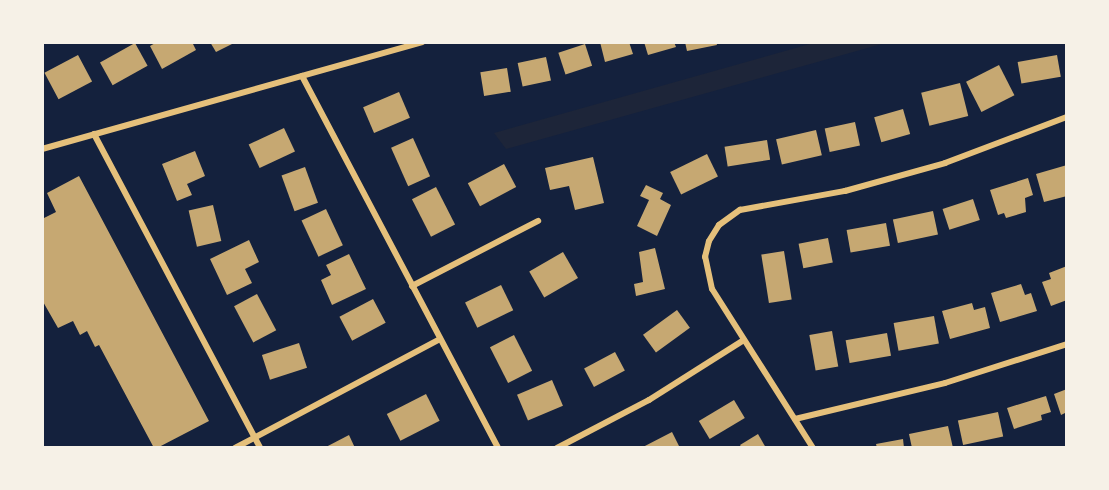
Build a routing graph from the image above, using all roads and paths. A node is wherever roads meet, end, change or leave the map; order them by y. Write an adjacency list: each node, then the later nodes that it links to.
1 (422, 42): 2 (street)
2 (302, 76): 4 (street); 7 (street)
3 (1067, 117): 9 (street)
4 (94, 134): 5 (street); 12 (street)
5 (42, 149)
6 (538, 221): 7 (street)
7 (412, 286): 8 (street)
8 (440, 339): 12 (street); 15 (street)
9 (744, 340): 11 (street); 16 (street)
10 (1067, 344): 11 (street)
11 (795, 419): 17 (street)
12 (255, 438): 13 (street); 14 (street)
13 (235, 448)
14 (260, 448)
15 (498, 448)
16 (557, 448)
17 (813, 448)

